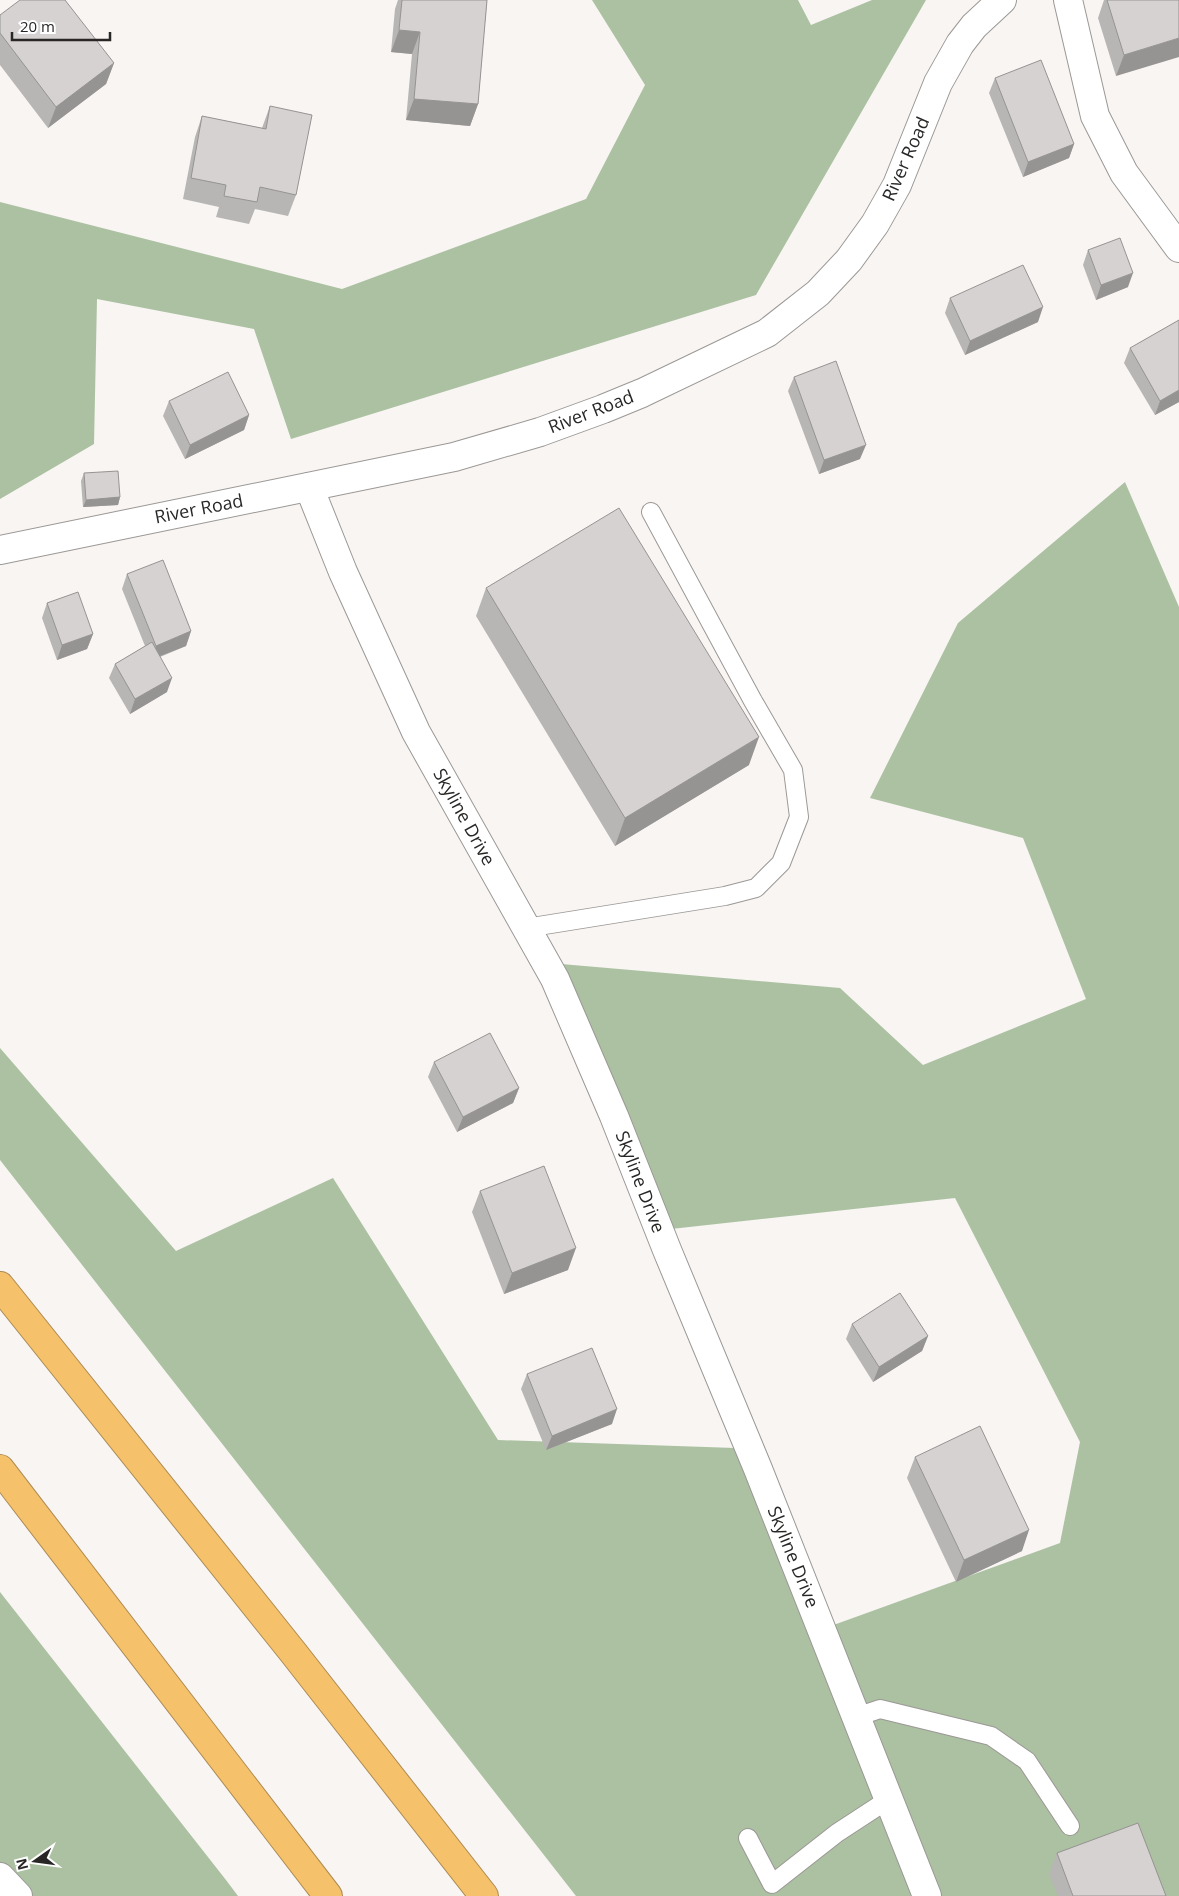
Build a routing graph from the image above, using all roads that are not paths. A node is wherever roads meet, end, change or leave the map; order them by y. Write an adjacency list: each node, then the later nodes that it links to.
1 (1002, 0): 4 (street, River Road)
2 (1068, 0): 3 (street)
3 (1179, 248)
4 (309, 487): 6 (street, River Road); 7 (street, Skyline Drive)
5 (651, 512): 7 (lane)
6 (0, 550)
7 (526, 928): 10 (street, Skyline Drive)
8 (0, 1286): 17 (highway)
9 (0, 1469): 16 (highway)
10 (856, 1717): 11 (street, Skyline Drive); 12 (lane)
11 (889, 1799): 13 (lane); 18 (street, Skyline Drive)
12 (1070, 1826)
13 (748, 1838)
14 (0, 1877): 15 (street)
15 (18, 1896)
16 (328, 1896)
17 (484, 1896)
18 (927, 1896)

